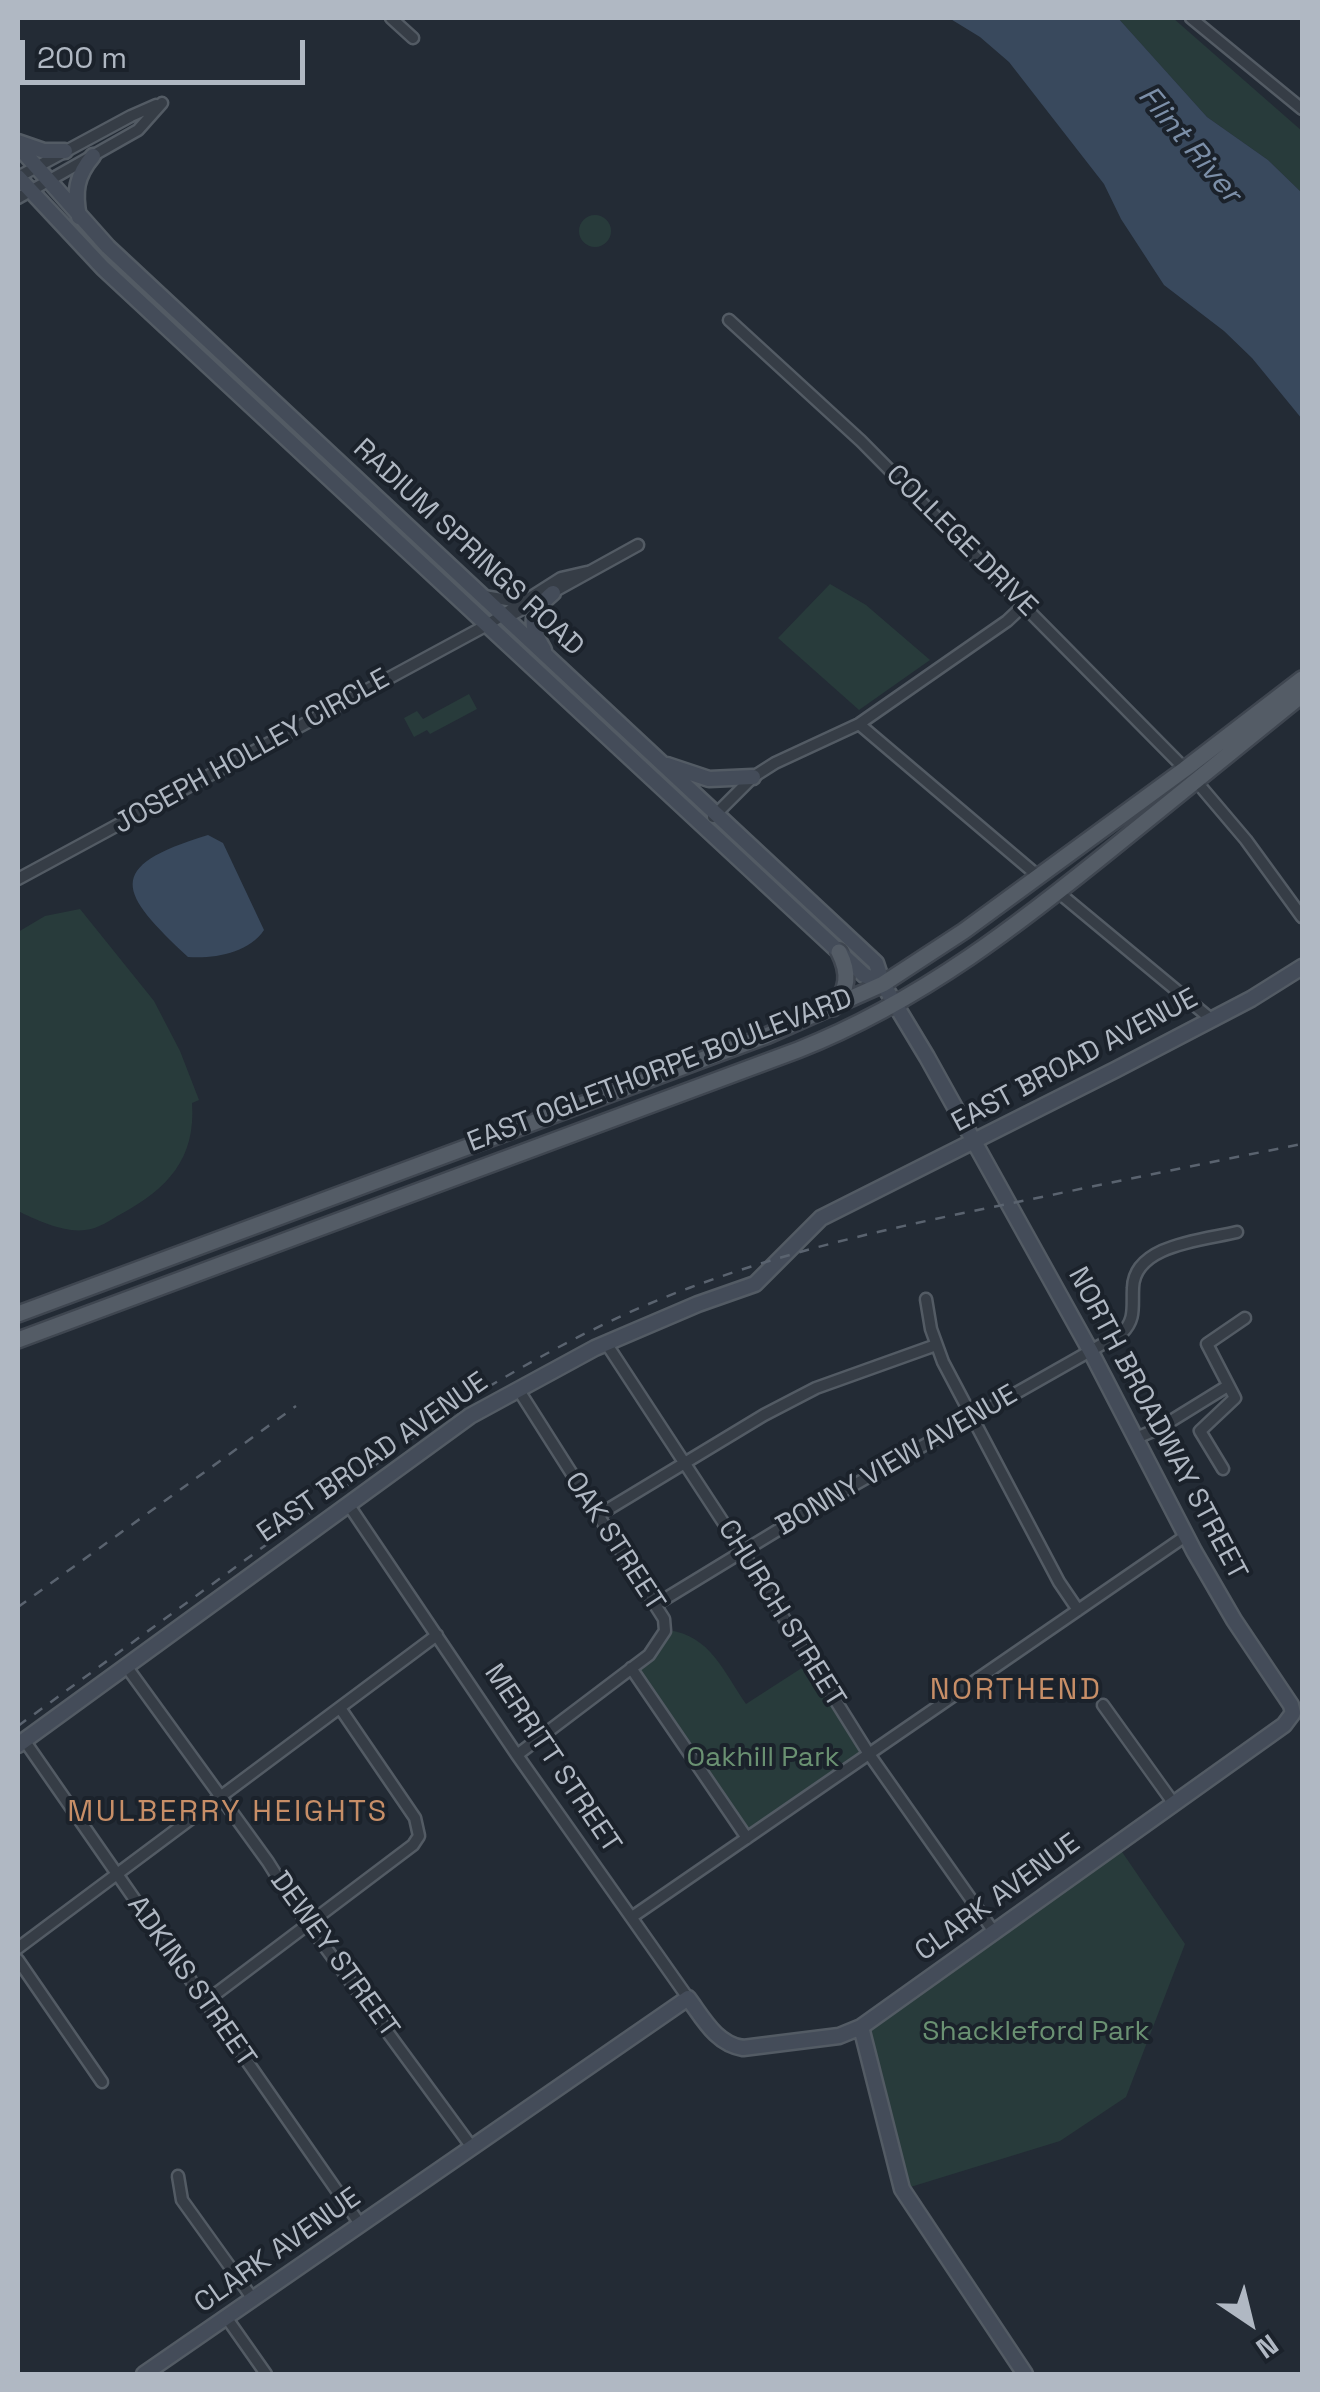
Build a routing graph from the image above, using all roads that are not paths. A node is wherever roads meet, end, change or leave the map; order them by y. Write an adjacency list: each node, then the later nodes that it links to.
1 (392, 18): 3 (street)
2 (1191, 18): 4 (street)
3 (413, 38)
4 (1301, 104)
5 (18, 144): 6 (main road); 8 (main road, RADIUM SPRINGS ROAD)
6 (66, 151): 7 (street); 8 (street)
7 (93, 156): 10 (street); 12 (main road)
8 (36, 168): 9 (street); 10 (main road, RADIUM SPRINGS ROAD)
9 (18, 177): 11 (main road, RADIUM SPRINGS ROAD)
10 (47, 182): 11 (street); 12 (main road, RADIUM SPRINGS ROAD)
11 (24, 195): 21 (main road, RADIUM SPRINGS ROAD)
12 (80, 218): 18 (main road, RADIUM SPRINGS ROAD)
13 (729, 320): 19 (street, COLLEGE DRIVE)
14 (638, 545): 15 (street)
15 (588, 572): 16 (street); 17 (street)
16 (531, 594): 18 (street); 20 (street)
17 (553, 594): 20 (street); 22 (main road)
18 (479, 595): 20 (main road, RADIUM SPRINGS ROAD)
19 (1024, 606): 25 (street); 27 (street, COLLEGE DRIVE)
20 (502, 617): 21 (street, JOSEPH HOLLEY CIRCLE); 22 (main road, RADIUM SPRINGS ROAD)
21 (487, 625): 31 (main road, RADIUM SPRINGS ROAD); 33 (street, JOSEPH HOLLEY CIRCLE)
22 (549, 660): 26 (main road, RADIUM SPRINGS ROAD)
23 (1302, 679): 27 (main road, EAST OGLETHORPE BOULEVARD)
24 (1302, 695): 27 (main road, EAST OGLETHORPE BOULEVARD)
25 (859, 724): 28 (street); 32 (street)
26 (662, 764): 28 (main road); 30 (main road, RADIUM SPRINGS ROAD)
27 (1191, 775): 29 (main road, EAST OGLETHORPE BOULEVARD); 34 (main road, EAST OGLETHORPE BOULEVARD); 35 (street, COLLEGE DRIVE)
28 (754, 777): 30 (street)
29 (1141, 801): 32 (main road, EAST OGLETHORPE BOULEVARD); 34 (main road)
30 (716, 814): 31 (street); 38 (main road, RADIUM SPRINGS ROAD)
31 (703, 828): 36 (main road, RADIUM SPRINGS ROAD)
32 (1038, 876): 38 (main road, EAST OGLETHORPE BOULEVARD)
33 (18, 880)
34 (1058, 892): 39 (main road, EAST OGLETHORPE BOULEVARD); 41 (street)
35 (1302, 917)
36 (839, 952): 38 (main road, RADIUM SPRINGS ROAD); 40 (main road)
37 (1302, 966): 41 (main road, EAST BROAD AVENUE)
38 (883, 984): 39 (main road, RADIUM SPRINGS ROAD); 40 (main road, EAST OGLETHORPE BOULEVARD)
39 (897, 1004): 42 (main road, NORTH BROADWAY STREET); 47 (main road, EAST OGLETHORPE BOULEVARD)
40 (832, 1008): 45 (main road, EAST OGLETHORPE BOULEVARD)
41 (1210, 1019): 42 (main road, EAST BROAD AVENUE)
42 (974, 1142): 48 (main road, EAST BROAD AVENUE); 50 (main road, NORTH BROADWAY STREET)
43 (1238, 1232): 50 (street, BONNY VIEW AVENUE)
44 (926, 1299): 49 (street)
45 (18, 1314)
46 (1245, 1318): 51 (street)
47 (18, 1340)
48 (606, 1344): 52 (main road, EAST BROAD AVENUE); 55 (street, CHURCH STREET)
49 (936, 1345): 53 (street); 55 (street)
50 (1090, 1352): 53 (street, BONNY VIEW AVENUE); 54 (main road, NORTH BROADWAY STREET)
51 (1226, 1387): 54 (street); 56 (street)
52 (518, 1389): 57 (main road, EAST BROAD AVENUE); 58 (street, OAK STREET)
53 (971, 1417): 60 (street, BONNY VIEW AVENUE); 62 (street)
54 (1136, 1438): 59 (main road, NORTH BROADWAY STREET)
55 (684, 1463): 58 (street); 60 (street, CHURCH STREET)
56 (1223, 1469)
57 (348, 1504): 63 (street, MERRITT STREET); 64 (main road, EAST BROAD AVENUE)
58 (597, 1516): 61 (street, OAK STREET)
59 (1187, 1534): 62 (street); 68 (main road, NORTH BROADWAY STREET)
60 (742, 1551): 61 (street, BONNY VIEW AVENUE); 70 (street, CHURCH STREET)
61 (654, 1605): 65 (street, OAK STREET)
62 (1078, 1610): 70 (street)
63 (437, 1635): 67 (street); 71 (street, MERRITT STREET)
64 (126, 1666): 69 (main road, EAST BROAD AVENUE); 72 (street, DEWEY STREET)
65 (631, 1668): 71 (street); 74 (street)
66 (1103, 1705): 73 (street)
67 (340, 1708): 72 (street); 77 (street)
68 (1284, 1725): 73 (main road, CLARK AVENUE)
69 (21, 1742): 75 (street, ADKINS STREET)
70 (868, 1754): 74 (street); 78 (street, CHURCH STREET)
71 (518, 1755): 76 (street, MERRITT STREET)
72 (219, 1795): 75 (street); 77 (street, DEWEY STREET)
73 (1174, 1804): 78 (main road, CLARK AVENUE)
74 (747, 1838): 76 (street)
75 (116, 1874): 79 (street); 82 (street, ADKINS STREET)
76 (632, 1917): 81 (street, MERRITT STREET)
77 (309, 1925): 82 (street); 86 (street, DEWEY STREET)
78 (994, 1932): 83 (main road, CLARK AVENUE)
79 (18, 1948)
80 (18, 1960): 85 (street)
81 (688, 1998): 84 (main road, MERRITT STREET); 86 (main road, CLARK AVENUE)
82 (205, 2002): 88 (street, ADKINS STREET)
83 (861, 2027): 84 (main road, CLARK AVENUE); 93 (main road)
84 (720, 2038)
85 (102, 2082)
86 (471, 2146): 88 (main road, CLARK AVENUE)
87 (178, 2176): 89 (street)
88 (360, 2224): 89 (main road, CLARK AVENUE)
89 (252, 2299): 90 (main road, CLARK AVENUE)
90 (226, 2317): 91 (main road, CLARK AVENUE); 92 (street)
91 (144, 2374)
92 (266, 2374)
93 (1026, 2374)

